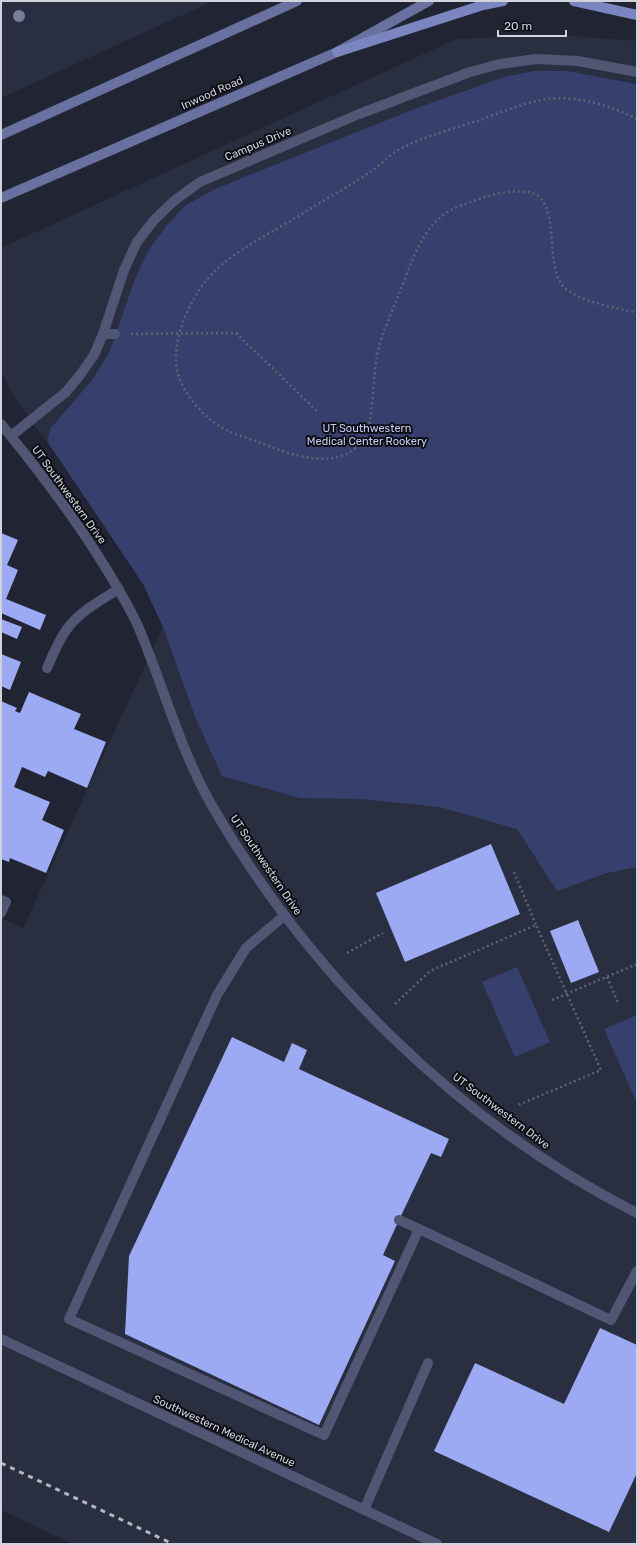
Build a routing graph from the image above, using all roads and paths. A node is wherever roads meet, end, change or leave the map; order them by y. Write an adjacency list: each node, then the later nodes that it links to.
1 (297, 1): 9 (main road)
2 (429, 1): 6 (main road, Inwood Road)
3 (503, 1): 6 (main road)
4 (574, 1): 5 (main road)
5 (637, 15)
6 (337, 52): 10 (main road, Inwood Road)
7 (637, 72): 12 (street, Campus Drive)
8 (637, 119): 14 (path)
9 (1, 136)
10 (1, 198)
11 (637, 313): 14 (path)
12 (103, 334): 13 (street); 17 (street, Campus Drive)
13 (115, 334): 14 (path)
14 (180, 334): 15 (path)
15 (318, 412)
16 (1, 424): 17 (street, UT Southwestern Drive)
17 (11, 436): 18 (street, UT Southwestern Drive)
18 (119, 589): 19 (street); 23 (street, UT Southwestern Drive)
19 (47, 668)
20 (514, 872): 24 (path)
21 (1, 900): 22 (street)
22 (1, 913)
23 (284, 916): 34 (street, UT Southwestern Drive); 36 (street)
24 (536, 925): 29 (path); 32 (path)
25 (383, 933): 26 (path)
26 (347, 953)
27 (637, 964): 28 (path)
28 (607, 977): 29 (path); 31 (path)
29 (567, 993): 30 (path); 33 (path)
30 (552, 1000)
31 (618, 1003)
32 (395, 1004)
33 (516, 1106)
34 (637, 1213)
35 (398, 1220): 36 (street)
36 (420, 1229): 37 (street)
37 (637, 1271)
38 (1, 1339): 40 (street, Southwestern Medical Avenue)
39 (428, 1363): 40 (street)
40 (364, 1510): 41 (street, Southwestern Medical Avenue)
41 (437, 1544)

